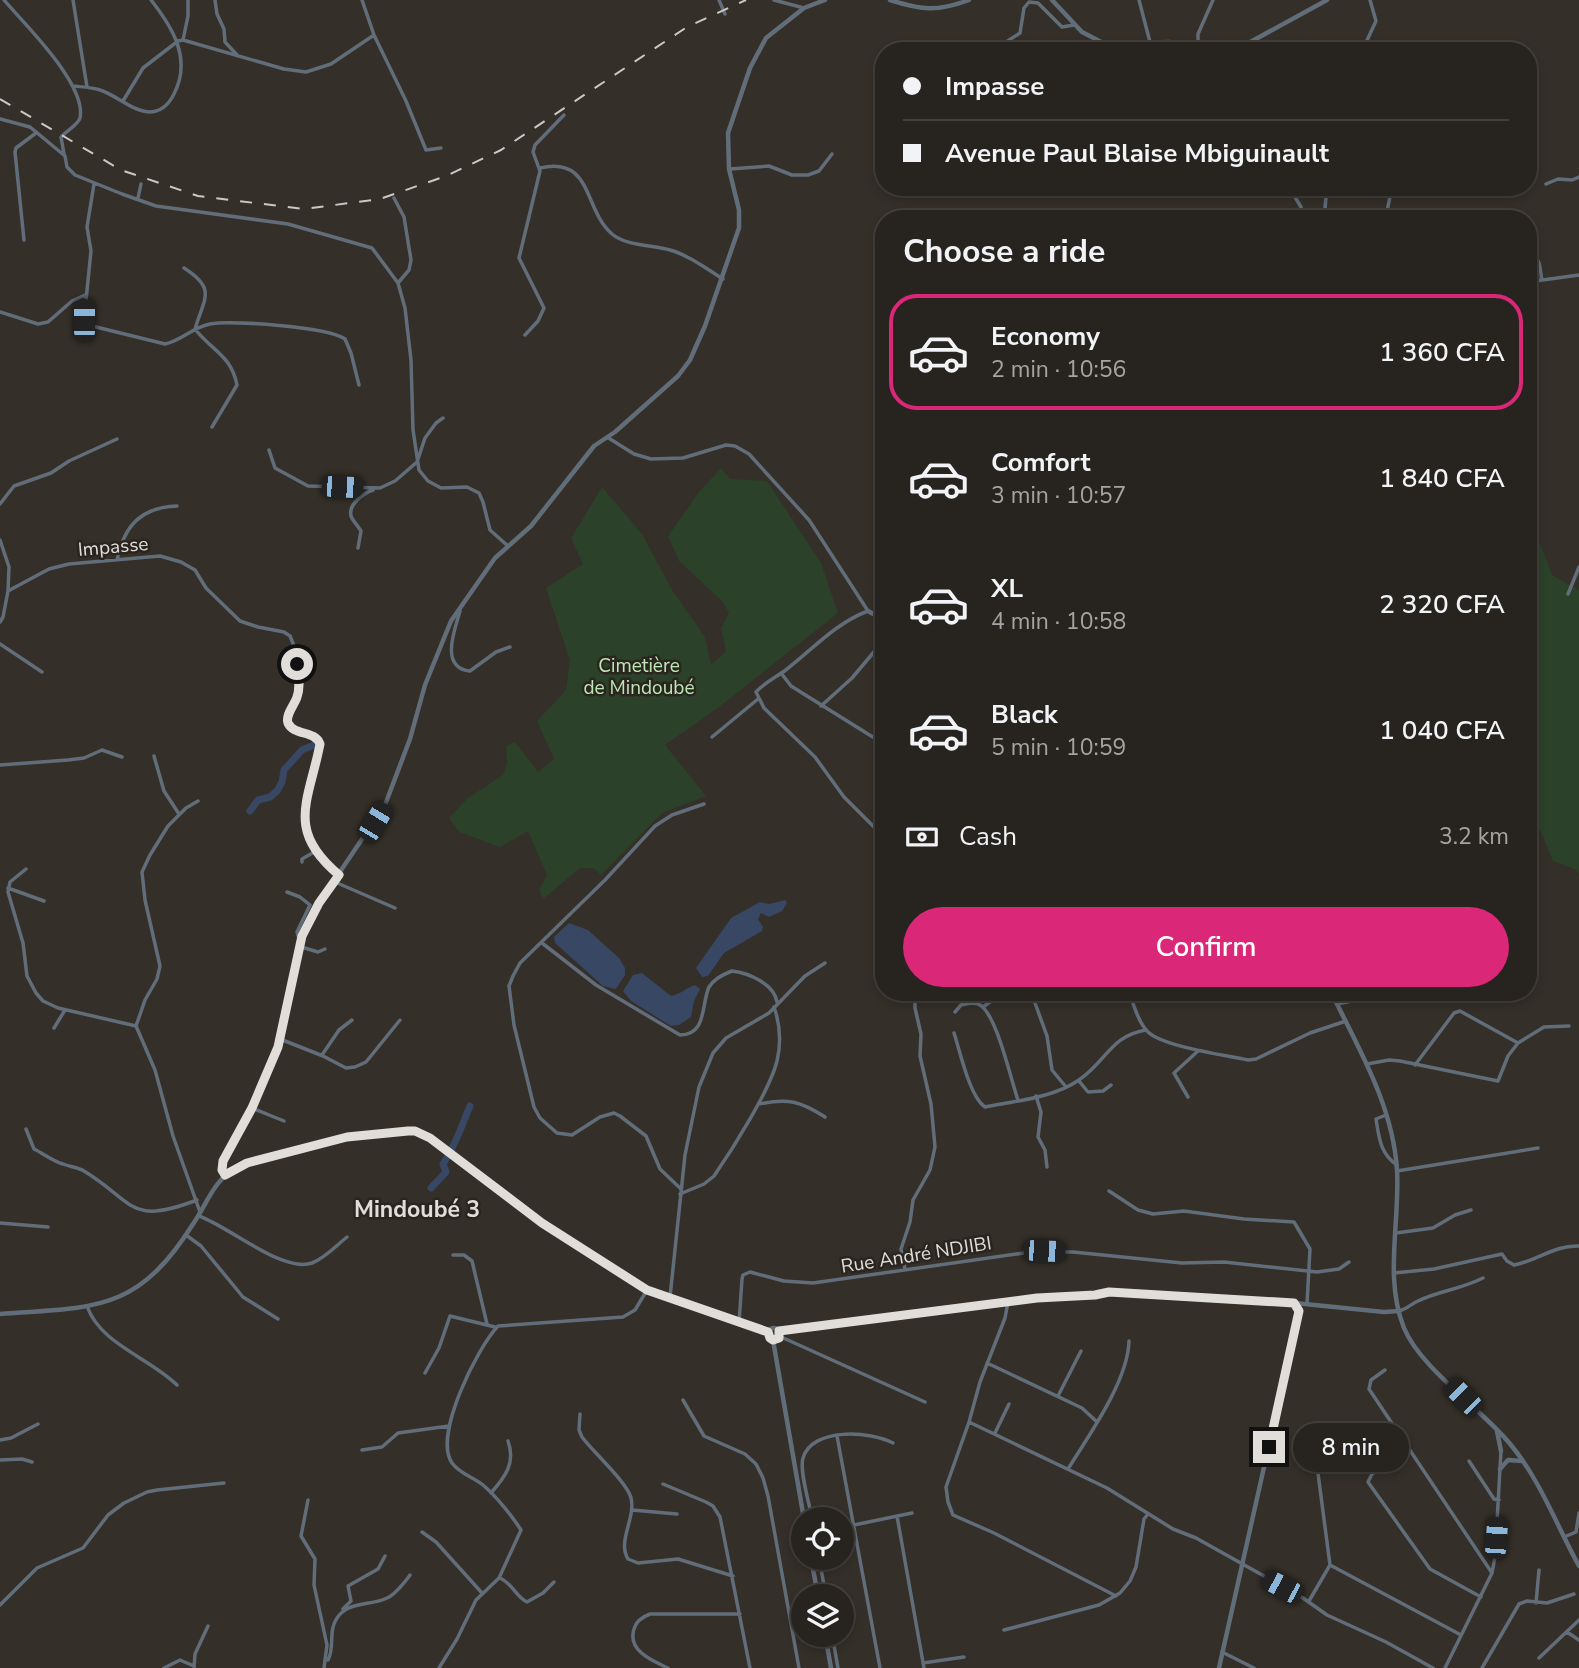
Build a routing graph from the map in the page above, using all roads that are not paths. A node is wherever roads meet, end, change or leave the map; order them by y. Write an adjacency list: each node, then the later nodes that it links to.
1 (4, 0): 30 (street)
2 (73, 0): 31 (street)
3 (151, 0): 22 (street)
4 (188, 0): 21 (street)
5 (215, 0): 29 (street)
6 (362, 0): 20 (street)
7 (719, 0): 18 (street)
8 (774, 0): 17 (street)
9 (825, 0): 17 (street)
10 (890, 0): 11 (street)
11 (969, 0)
12 (1052, 0): 19 (street)
13 (1139, 0): 25 (street)
14 (1213, 0): 26 (street)
15 (1328, 0): 27 (street)
16 (1370, 0): 28 (street)
17 (804, 8): 40 (street)
18 (725, 14)
19 (1074, 25): 23 (street); 24 (street)
20 (374, 35): 29 (street); 36 (street)
21 (183, 40): 22 (street); 29 (street)
22 (178, 41): 32 (street); 32 (street)
23 (1006, 42)
24 (1101, 42)
25 (1150, 42)
26 (1198, 42)
27 (1251, 42)
28 (1366, 42)
29 (238, 56)
30 (73, 86): 31 (street); 38 (street)
31 (87, 87): 32 (street)
32 (123, 101)
33 (564, 115): 39 (street)
34 (0, 119): 35 (street)
35 (36, 133): 38 (street); 47 (street)
36 (441, 148)
37 (832, 154): 40 (street)
38 (65, 156): 42 (street)
39 (540, 168): 51 (street); 58 (street)
40 (729, 169): 51 (street)
41 (1579, 177): 44 (street)
42 (94, 184): 45 (street); 55 (street)
43 (141, 184): 45 (street)
44 (1546, 184)
45 (138, 198): 54 (street)
46 (394, 198): 54 (street)
47 (24, 240)
48 (1537, 259): 52 (street)
49 (184, 268): 57 (street)
50 (1579, 275): 52 (street)
51 (723, 279): 62 (street)
52 (1542, 280): 53 (street)
53 (1537, 281)
54 (398, 284): 65 (street)
55 (85, 295): 56 (street); 57 (street)
56 (0, 312)
57 (195, 330): 59 (street); 61 (street)
58 (525, 335)
59 (359, 386)
60 (443, 418): 65 (street)
61 (212, 427)
62 (607, 437): 70 (street); 79 (street)
63 (117, 439): 67 (street)
64 (269, 450): 66 (street)
65 (417, 462): 66 (street); 70 (street)
66 (375, 489): 71 (street)
67 (0, 504)
68 (177, 506): 72 (street)
69 (0, 540): 76 (street)
70 (508, 546): 78 (street)
71 (358, 548)
72 (117, 560): 76 (street, Impasse); 98 (street, Impasse)
73 (1579, 567): 74 (street)
74 (1572, 582): 75 (street); 77 (street)
75 (1579, 582)
76 (8, 591): 81 (street)
77 (1568, 594)
78 (460, 609): 83 (street); 101 (street)
79 (868, 611): 80 (street); 86 (street)
80 (875, 615)
81 (0, 622)
82 (0, 644): 85 (street)
83 (510, 647)
84 (875, 651): 88 (street)
85 (42, 672)
86 (781, 673): 87 (street); 88 (street)
87 (758, 699): 89 (street); 97 (street)
88 (821, 706): 90 (street)
89 (712, 737)
90 (875, 739)
91 (154, 756): 96 (street)
92 (122, 757): 93 (street)
93 (0, 765)
94 (198, 801): 96 (street)
95 (704, 804): 107 (street)
96 (178, 814): 126 (street)
97 (875, 828)
98 (316, 851): 99 (street); 101 (street, Impasse)
99 (302, 862)
100 (26, 869): 103 (street)
101 (339, 875): 102 (street)
102 (335, 882): 106 (street); 108 (street)
103 (8, 888): 105 (street); 120 (street)
104 (287, 892): 108 (street)
105 (44, 901)
106 (395, 908)
107 (542, 943): 118 (street); 152 (street)
108 (299, 944): 109 (street); 130 (street)
109 (325, 949)
110 (824, 962): 118 (street)
111 (915, 1001): 165 (street)
112 (991, 1001): 119 (street)
113 (1034, 1001): 138 (street)
114 (1133, 1001): 128 (street)
115 (1336, 1001): 117 (street)
116 (1352, 1001): 117 (street)
117 (1337, 1004): 124 (street)
118 (776, 1005): 142 (street); 152 (street)
119 (983, 1007): 121 (street); 141 (street)
120 (65, 1010): 126 (street); 127 (street)
121 (955, 1012)
122 (352, 1020): 133 (street)
123 (400, 1020): 133 (street)
124 (1346, 1021): 132 (street); 134 (street)
125 (1569, 1026): 131 (street)
126 (136, 1027): 154 (street)
127 (54, 1028)
128 (1146, 1030): 132 (street); 136 (street)
129 (954, 1033): 141 (street)
130 (280, 1039): 133 (street); 143 (street)
131 (1518, 1043): 135 (street); 135 (street)
132 (1198, 1051): 140 (street)
133 (321, 1055)
134 (1367, 1064): 135 (street); 144 (street)
135 (1415, 1065)
136 (1079, 1080): 137 (street); 138 (street)
137 (1111, 1085)
138 (1066, 1087): 139 (street)
139 (1036, 1096): 141 (street); 149 (street)
140 (1188, 1097)
141 (1018, 1100)
142 (757, 1104): 145 (street); 152 (street)
143 (252, 1108): 146 (street); 151 (street)
144 (1387, 1114): 150 (street); 150 (street)
145 (825, 1118)
146 (285, 1121)
147 (26, 1129): 154 (street)
148 (1538, 1148): 150 (street)
149 (1047, 1167)
150 (1397, 1168): 159 (street)
151 (225, 1175): 156 (street); 169 (street)
152 (680, 1191): 170 (street)
153 (1109, 1191): 166 (street)
154 (197, 1200): 156 (street)
155 (1471, 1210): 159 (street)
156 (199, 1214): 160 (street); 161 (street)
157 (0, 1223): 158 (street)
158 (48, 1227)
159 (1396, 1233): 167 (street)
160 (186, 1235): 174 (street); 178 (street)
161 (347, 1237)
162 (1579, 1246): 167 (street)
163 (453, 1255): 180 (street)
164 (1349, 1262): 166 (street, Rue André NDJIBI)
165 (905, 1269): 166 (street, Rue André NDJIBI); 179 (street, Rue André NDJIBI)
166 (1310, 1270): 173 (street)
167 (1394, 1273): 176 (street)
168 (1483, 1278): 176 (street)
169 (647, 1290): 170 (street); 181 (street)
170 (670, 1297): 179 (street)
171 (1008, 1302): 172 (street); 183 (street); 187 (street)
172 (1294, 1303): 173 (street); 175 (street)
173 (1306, 1304): 175 (street); 176 (street)
174 (87, 1306): 177 (street); 190 (street)
175 (1299, 1311): 236 (street)
176 (1399, 1311): 200 (street)
177 (0, 1314)
178 (278, 1319)
179 (739, 1323): 182 (street)
180 (487, 1324): 181 (street); 189 (street)
181 (496, 1327): 199 (street)
182 (768, 1332): 183 (street); 185 (street)
183 (779, 1334): 185 (street); 193 (street)
184 (1129, 1341): 197 (street)
185 (773, 1343): 222 (street)
186 (1081, 1351): 191 (street)
187 (987, 1363): 191 (street); 196 (street)
188 (1385, 1370): 208 (street)
189 (425, 1373)
190 (177, 1385)
191 (1058, 1396): 197 (street)
192 (683, 1400): 273 (street)
193 (925, 1402)
194 (1009, 1404): 201 (street)
195 (580, 1414): 225 (street)
196 (969, 1422): 201 (street); 247 (street)
197 (1097, 1422): 215 (street)
198 (38, 1424): 204 (street)
199 (449, 1426): 209 (street); 219 (street)
200 (1494, 1426): 207 (street); 210 (street)
201 (995, 1433): 215 (street)
202 (1313, 1435): 237 (street)
203 (837, 1436): 206 (street); 223 (street); 224 (street)
204 (0, 1440)
205 (508, 1441): 219 (street)
206 (893, 1443)
207 (1510, 1444): 210 (street); 213 (street)
208 (1408, 1449): 240 (street); 248 (street)
209 (362, 1451)
210 (1501, 1451): 216 (street)
211 (0, 1460): 214 (street)
212 (1469, 1461): 221 (street)
213 (1522, 1461): 216 (street); 234 (street)
214 (32, 1462)
215 (1068, 1469): 229 (street)
216 (1500, 1469): 221 (street)
217 (224, 1483): 251 (street)
218 (663, 1485): 242 (street)
219 (491, 1493): 243 (street)
220 (307, 1500): 265 (street)
221 (1499, 1500): 240 (street)
222 (802, 1507)
223 (810, 1507)
224 (851, 1507)
225 (632, 1510): 228 (street); 242 (street)
226 (912, 1513): 230 (street)
227 (1579, 1513): 233 (street)
228 (677, 1514)
229 (1148, 1514): 236 (street); 247 (street)
230 (897, 1516): 231 (street); 266 (street)
231 (854, 1525): 276 (street)
232 (422, 1532): 245 (street)
233 (1578, 1534): 234 (street)
234 (1564, 1537): 238 (street)
235 (385, 1556): 252 (street)
236 (1241, 1564): 249 (street); 262 (street)
237 (1330, 1565): 249 (street); 258 (street)
238 (1579, 1566)
239 (1539, 1570): 250 (street)
240 (1492, 1573): 248 (street)
241 (410, 1575): 252 (street)
242 (733, 1576): 253 (street)
243 (499, 1578): 244 (street); 245 (street)
244 (554, 1582)
245 (482, 1593): 270 (street)
246 (1574, 1594): 250 (street)
247 (1116, 1596): 256 (street)
248 (1481, 1597): 258 (street)
249 (1309, 1601): 279 (street)
250 (1536, 1603): 281 (street)
251 (0, 1605)
252 (344, 1611): 265 (street)
253 (740, 1614): 271 (street); 272 (street)
254 (1579, 1620): 257 (street)
255 (208, 1626): 267 (street)
256 (1004, 1630)
257 (1567, 1632): 259 (street); 264 (street)
258 (1461, 1636): 280 (street)
259 (1579, 1640)
260 (827, 1647): 274 (street)
261 (834, 1647): 275 (street)
262 (1222, 1652): 277 (street); 278 (street)
263 (964, 1657): 266 (street)
264 (1539, 1658)
265 (327, 1661): 269 (street)
266 (924, 1666)
267 (194, 1667): 268 (street)
268 (164, 1668)
269 (324, 1668)
270 (439, 1668)
271 (668, 1668)
272 (750, 1668)
273 (799, 1668)
274 (831, 1668)
275 (838, 1668)
276 (880, 1668)
277 (1219, 1668)
278 (1254, 1668)
279 (1433, 1668)
280 (1445, 1668)
281 (1482, 1668)

